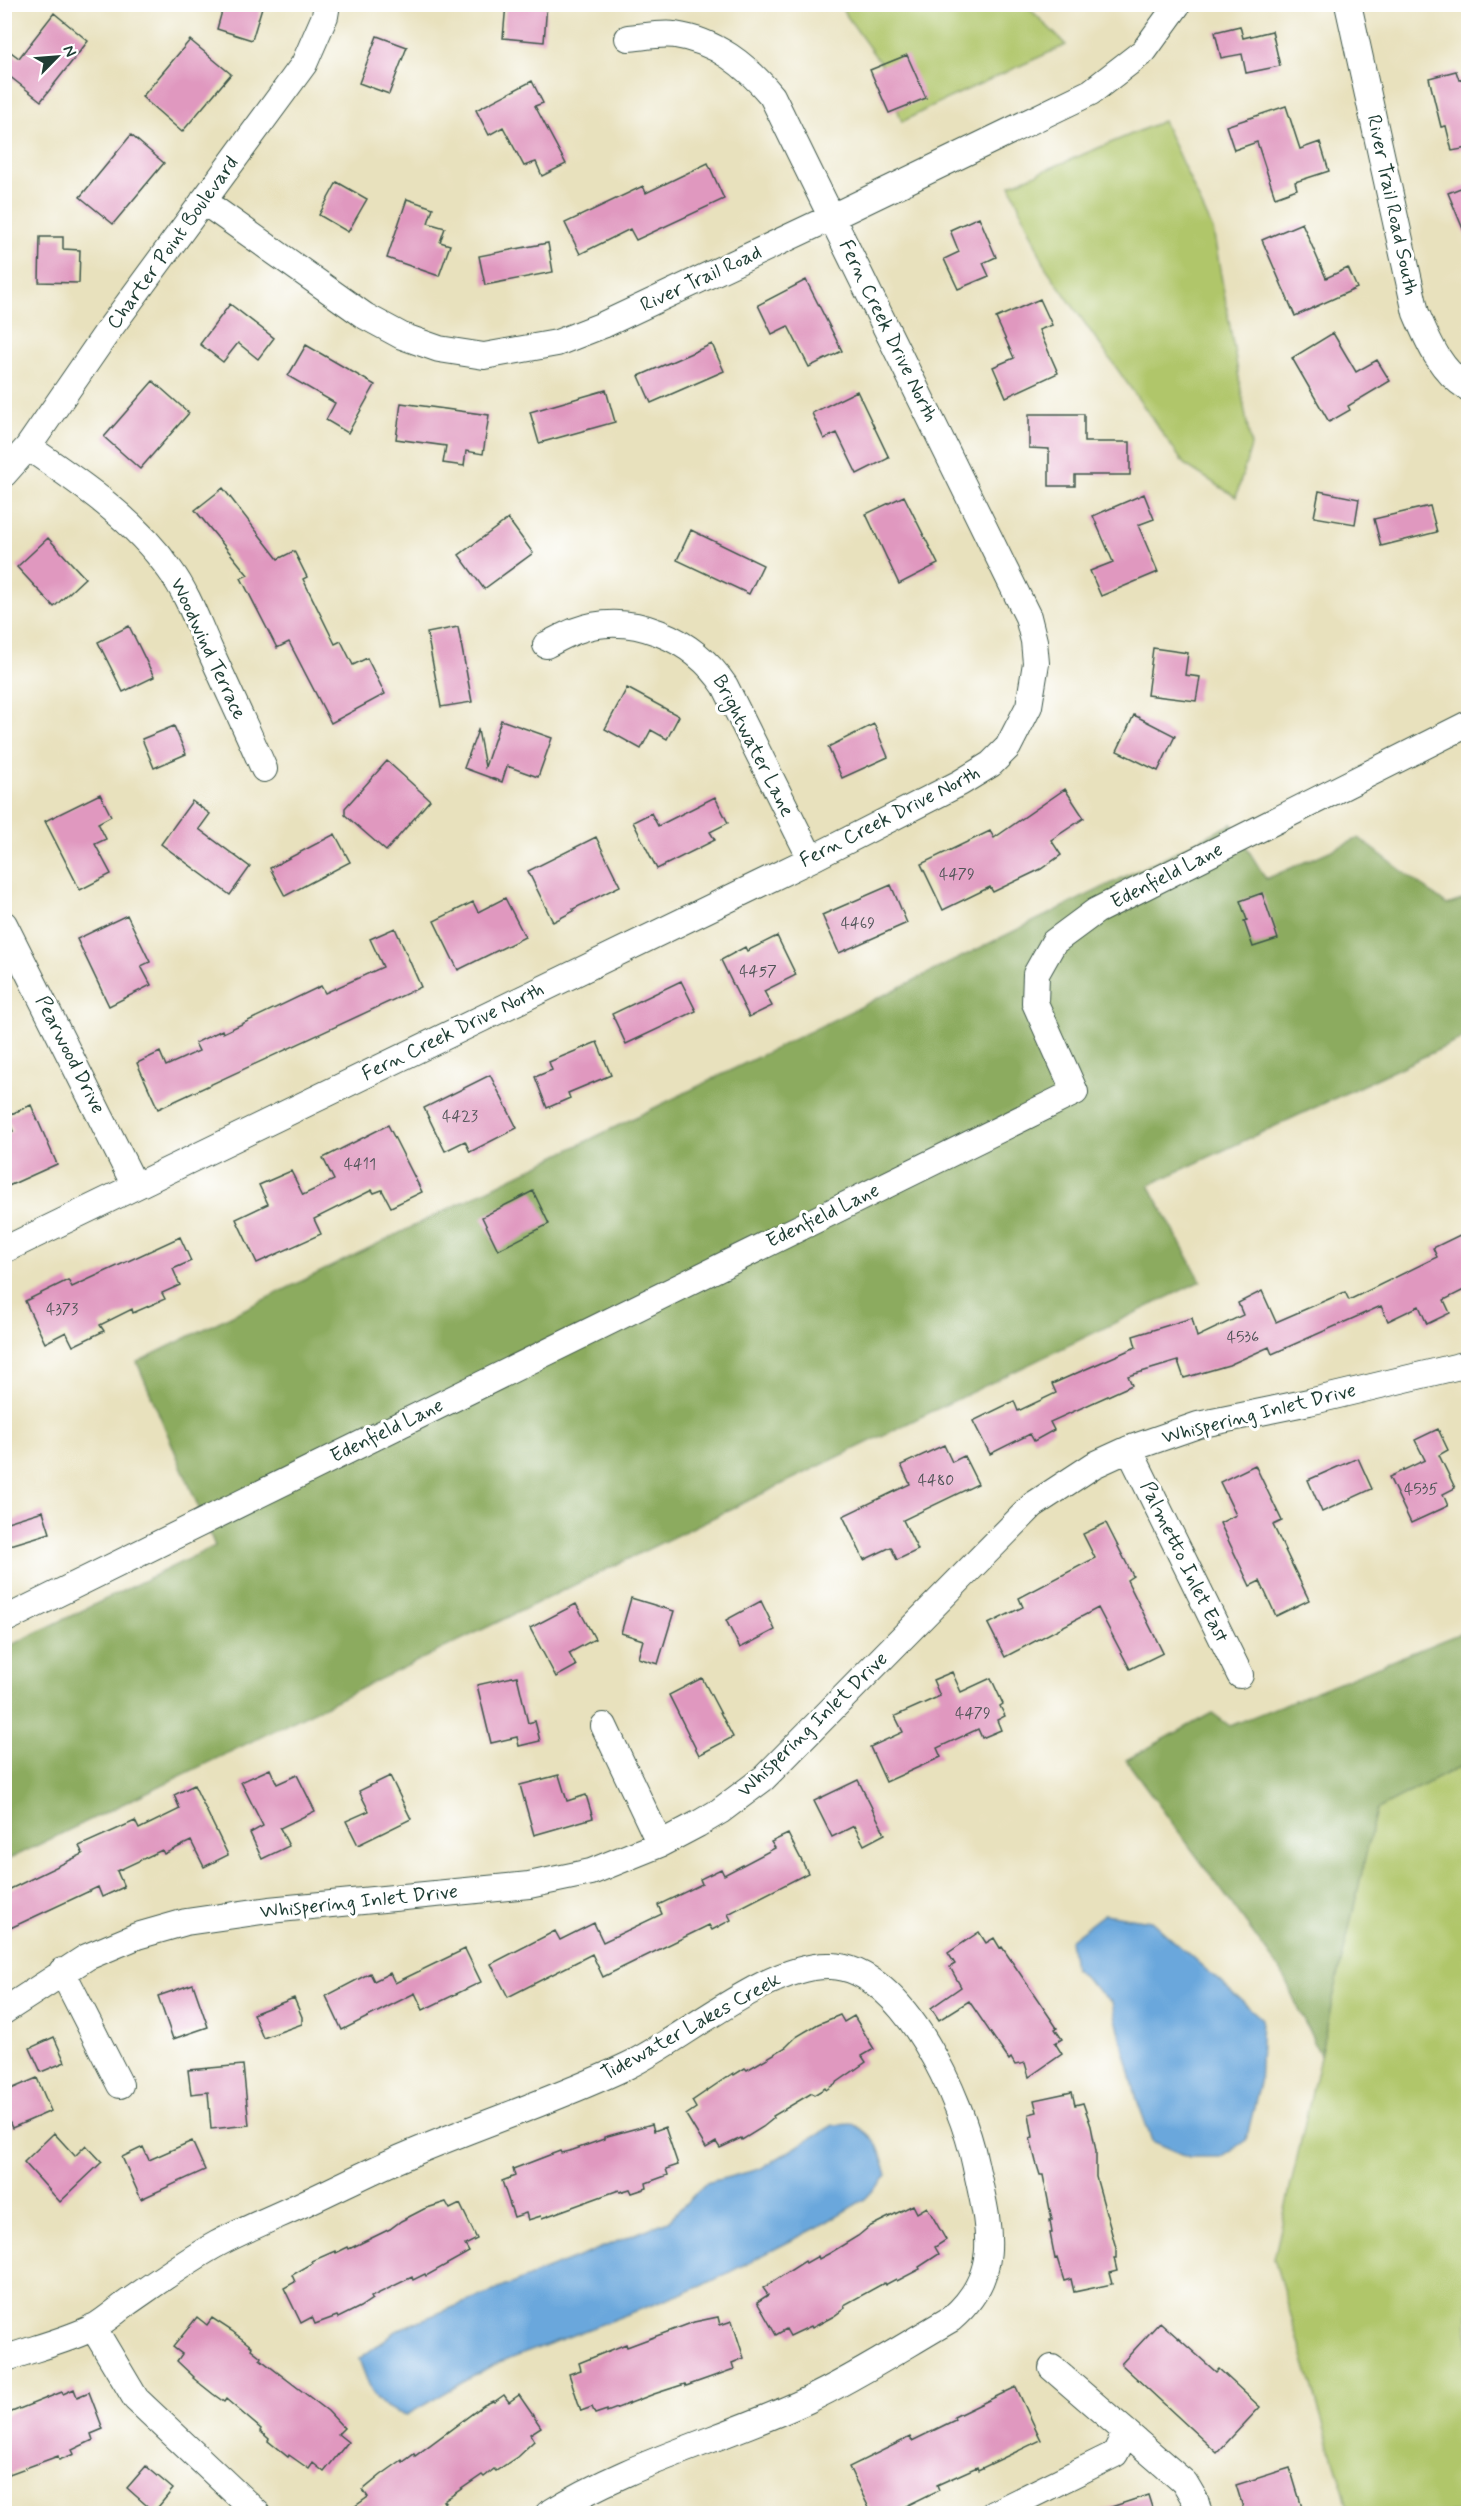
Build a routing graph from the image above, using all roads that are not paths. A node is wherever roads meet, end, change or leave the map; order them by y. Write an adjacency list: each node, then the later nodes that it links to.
1 (327, 4): 5 (street, Charter Point Boulevard)
2 (1178, 4): 6 (street, River Trail Road)
3 (1348, 4): 7 (street, River Trail Road South)
4 (628, 38): 6 (street, Fern Creek Drive North)
5 (203, 201): 6 (street, River Trail Road); 8 (street, Charter Point Boulevard)
6 (832, 217): 13 (street, Fern Creek Drive North)
7 (1468, 388)
8 (28, 447): 9 (street, Charter Point Boulevard); 12 (street, Woodwind Terrace)
9 (4, 474)
10 (546, 645): 13 (street, Brightwater Lane)
11 (1468, 724): 19 (street, Edenfield Lane)
12 (264, 769)
13 (811, 859): 15 (street, Fern Creek Drive North)
14 (4, 924): 15 (street, Pearwood Drive)
15 (135, 1186): 16 (street, Fern Creek Drive North)
16 (4, 1250)
17 (1468, 1364): 18 (street, Whispering Inlet Drive)
18 (1129, 1449): 20 (street, Palmetto Inlet East); 22 (street, Whispering Inlet Drive)
19 (4, 1620)
20 (1239, 1675)
21 (604, 1726): 22 (street)
22 (660, 1844): 23 (street, Whispering Inlet Drive)
23 (62, 1971): 24 (street, Whispering Inlet Drive); 25 (street)
24 (4, 2011)
25 (120, 2085)
26 (93, 2327): 27 (street, Tidewater Lakes Creek); 30 (street); 31 (street, Tidewater Lakes Creek)
27 (4, 2359)
28 (1052, 2368): 29 (street)
29 (1126, 2432): 32 (street); 33 (street)
30 (258, 2514)
31 (548, 2514)
32 (993, 2514)
33 (1199, 2514)

